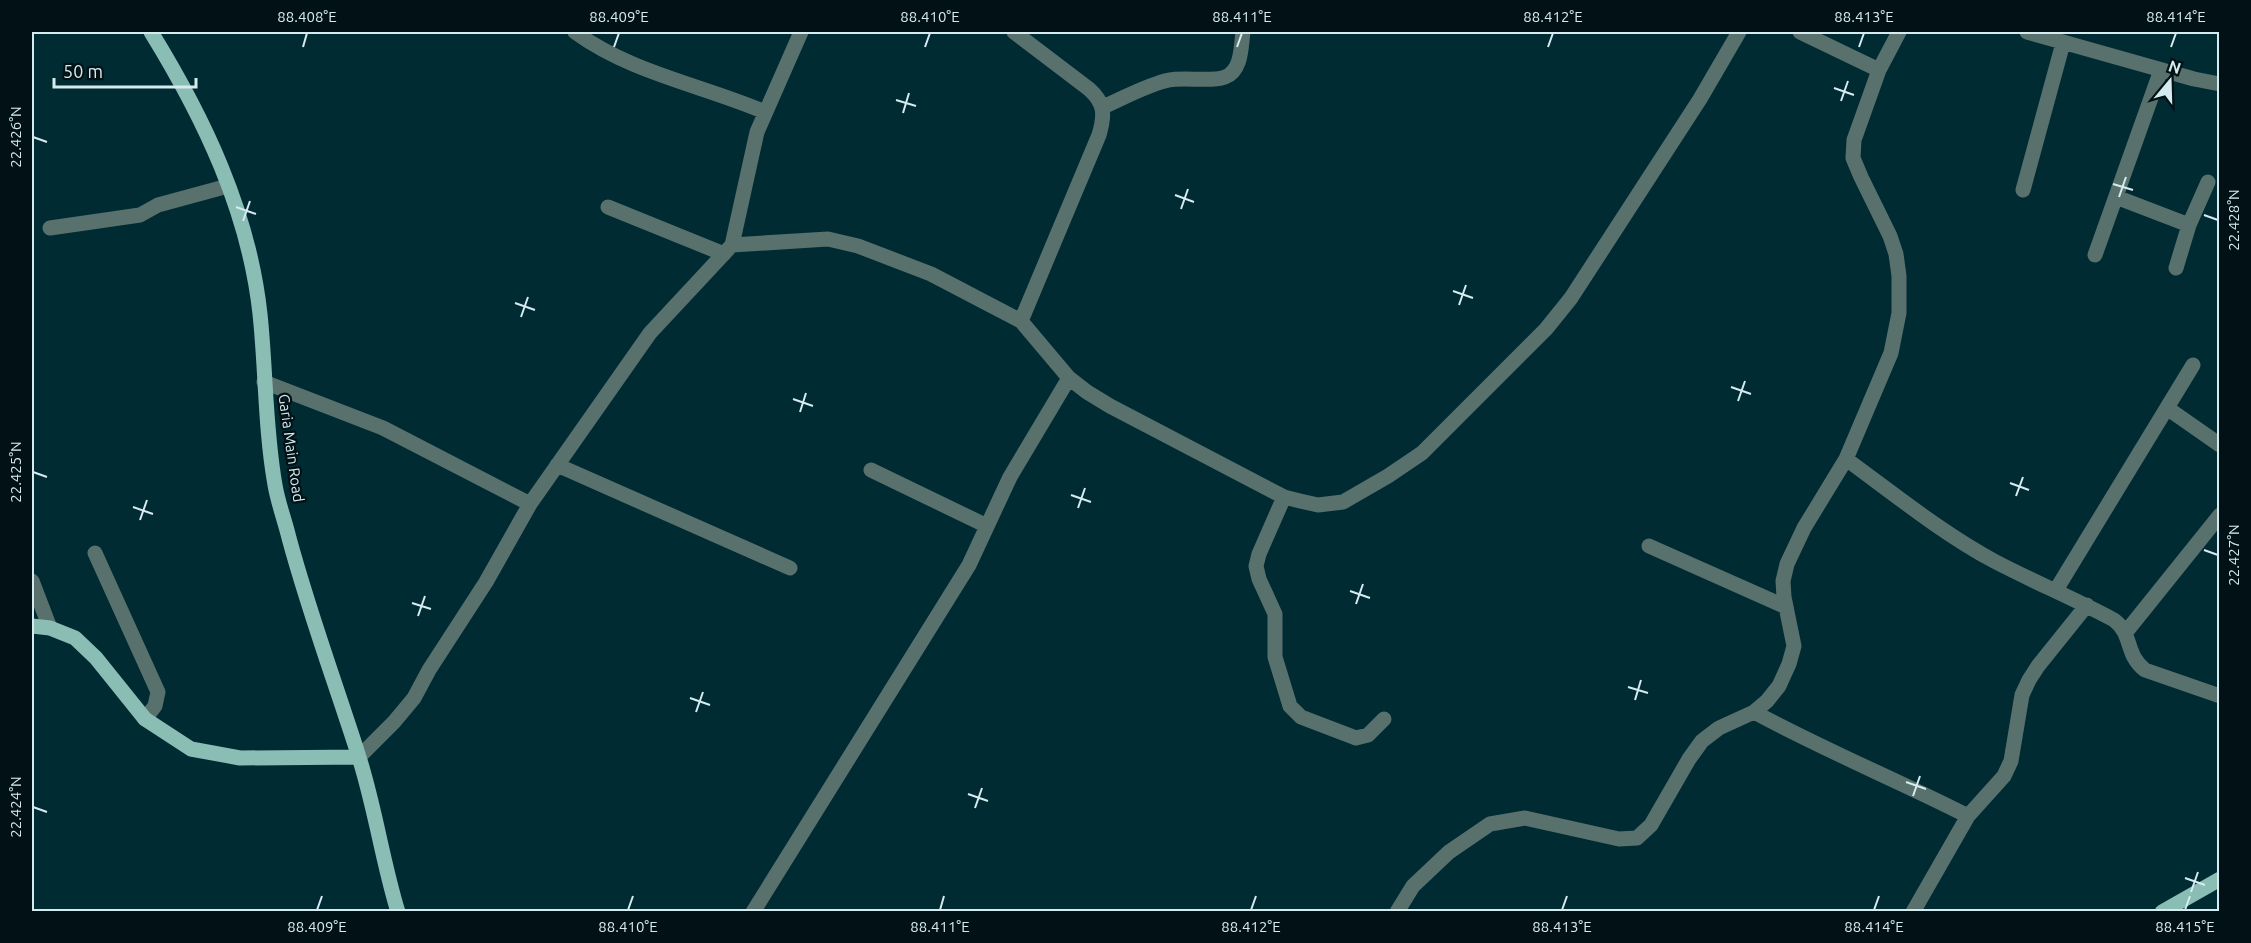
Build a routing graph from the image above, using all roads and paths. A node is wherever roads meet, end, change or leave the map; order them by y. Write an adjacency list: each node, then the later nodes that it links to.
1 (151, 32): 17 (main road, Garia Main Road)
2 (575, 32): 15 (street)
3 (801, 32): 15 (street)
4 (1014, 32): 14 (street)
5 (1243, 32): 14 (street)
6 (1739, 32): 35 (street)
7 (1800, 32): 11 (street)
8 (1899, 32): 11 (street)
9 (2027, 32): 10 (street)
10 (2063, 43): 12 (street); 18 (street)
11 (1879, 70): 32 (street)
12 (2161, 70): 13 (street); 19 (street)
13 (2220, 84)
14 (1103, 107): 26 (street)
15 (765, 112): 23 (street)
16 (2208, 182): 21 (street)
17 (228, 186): 22 (street); 29 (main road, Garia Main Road)
18 (2023, 190)
19 (2116, 196): 21 (street); 24 (street)
20 (608, 207): 23 (street)
21 (2189, 225): 25 (street)
22 (50, 228)
23 (728, 250): 26 (street); 33 (street)
24 (2095, 255)
25 (2176, 268)
26 (1021, 321): 28 (street)
27 (2193, 365): 30 (street)
28 (1070, 378): 35 (street); 38 (street)
29 (264, 382): 36 (street); 53 (main road, Garia Main Road)
30 (2167, 408): 31 (street); 43 (street)
31 (2220, 445)
32 (1846, 459): 43 (street); 45 (street)
33 (557, 465): 36 (street); 41 (street)
34 (871, 470): 38 (street)
35 (1284, 497): 52 (street)
36 (530, 504): 53 (street)
37 (2220, 515): 48 (street)
38 (987, 526): 57 (street)
39 (1650, 546): 45 (street)
40 (95, 553): 51 (street)
41 (790, 568)
42 (32, 581): 47 (street)
43 (2056, 590): 44 (street)
44 (2087, 605): 48 (street); 54 (street)
45 (1786, 607): 50 (street)
46 (32, 626): 47 (main road)
47 (50, 628): 51 (main road)
48 (2126, 632): 49 (street)
49 (2220, 696)
50 (1754, 712): 54 (street); 58 (street)
51 (145, 719): 53 (main road)
52 (1384, 719)
53 (359, 757): 56 (main road, Garia Main Road)
54 (1968, 816): 59 (street)
55 (2220, 879): 60 (main road)
56 (398, 912)
57 (753, 912)
58 (1397, 912)
59 (1913, 912)
60 (2162, 912)

